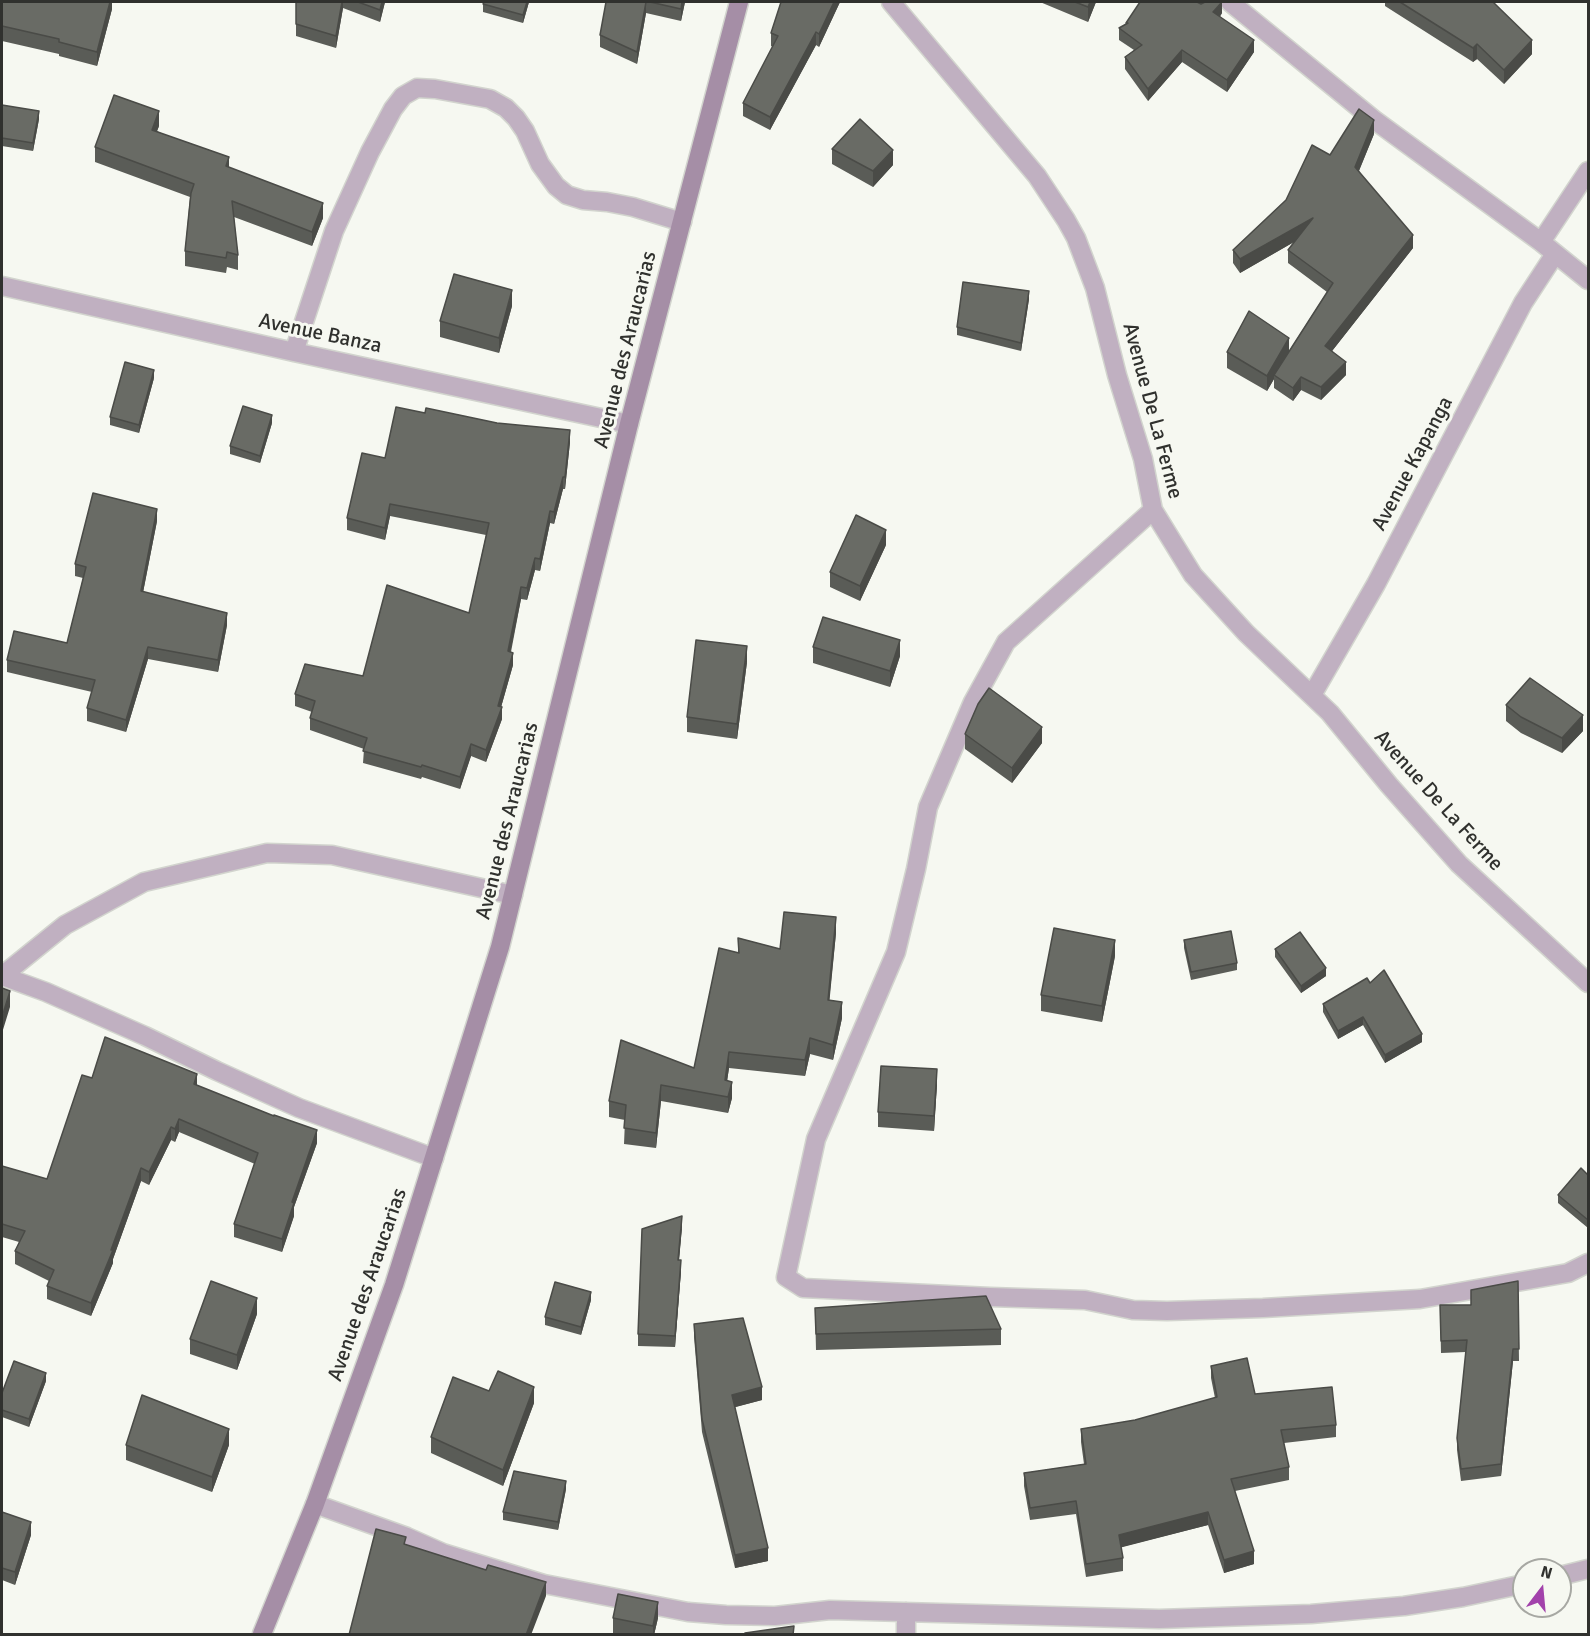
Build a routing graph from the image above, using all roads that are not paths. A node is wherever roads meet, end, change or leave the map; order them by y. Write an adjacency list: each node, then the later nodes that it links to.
1 (740, 2): 5 (street, Avenue des Araucarias)
2 (891, 2): 12 (street, Avenue De La Ferme)
3 (1230, 2): 6 (street)
4 (1588, 171): 6 (street)
5 (682, 222): 10 (street); 11 (street, Avenue des Araucarias)
6 (1541, 242): 7 (street)
7 (1555, 254): 8 (street); 13 (street, Avenue Kapanga)
8 (1588, 280)
9 (2, 286): 10 (street, Avenue Banza)
10 (294, 352): 11 (street, Avenue Banza)
11 (629, 424): 14 (street, Avenue des Araucarias)
12 (1154, 510): 13 (street, Avenue De La Ferme); 18 (street)
13 (1311, 695): 16 (street, Avenue De La Ferme)
14 (513, 895): 15 (street); 17 (street, Avenue des Araucarias)
15 (2, 976): 17 (street)
16 (1588, 983)
17 (434, 1158): 19 (street, Avenue des Araucarias)
18 (1588, 1263)
19 (315, 1504): 23 (street); 24 (street, Avenue des Araucarias)
20 (1588, 1569): 21 (street)
21 (1572, 1573)
22 (1512, 1587): 23 (street)
23 (906, 1612): 25 (street)
24 (262, 1635)
25 (906, 1635)

